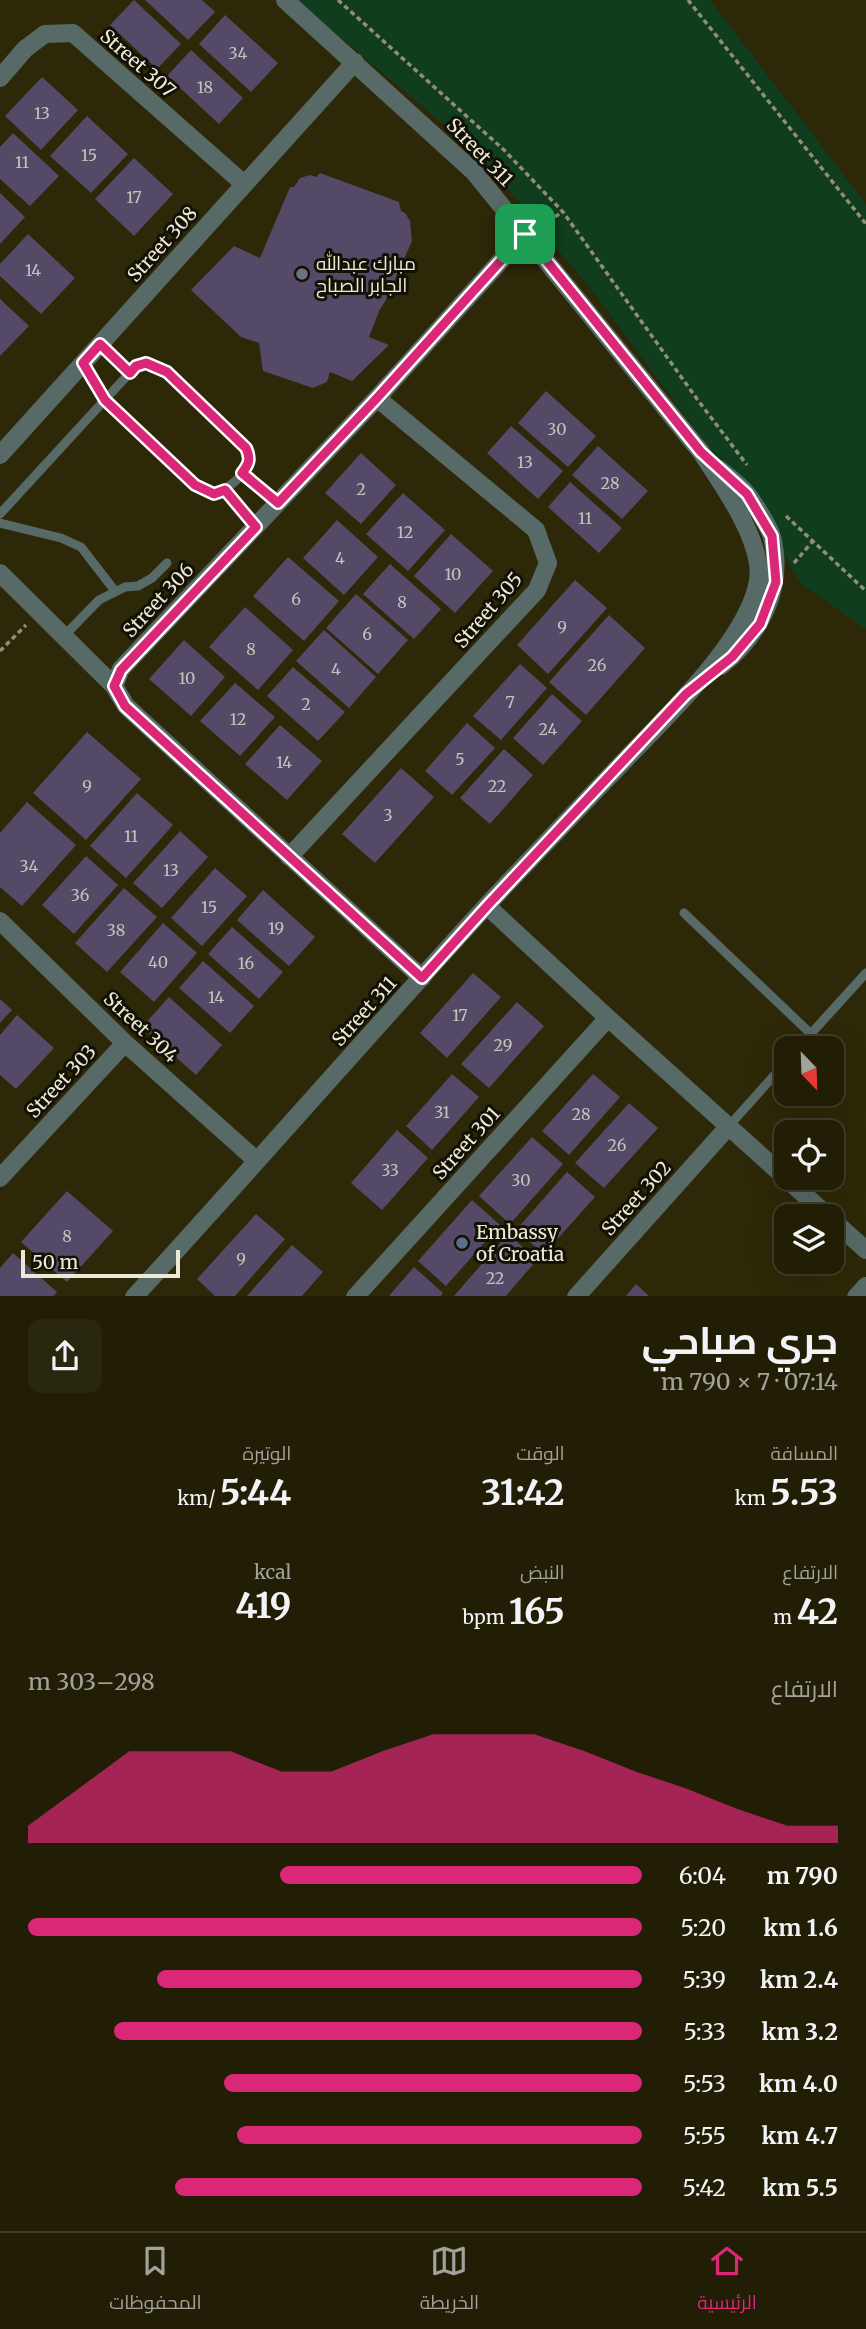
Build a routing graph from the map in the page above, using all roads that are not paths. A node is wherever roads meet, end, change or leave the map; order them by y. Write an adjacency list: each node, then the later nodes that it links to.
1 (285, 0): 2 (street, Street 311)
2 (355, 62): 4 (street, Street 308); 5 (street, Street 311)
3 (0, 78): 4 (street, Street 307)
4 (244, 184): 6 (street, Street 308)
5 (525, 234): 9 (street, Street 306); 24 (street, Street 311)
6 (100, 344): 7 (street, Street 308); 8 (lane)
7 (83, 363): 10 (lane); 11 (street, Street 308)
8 (130, 373): 10 (lane); 12 (lane)
9 (377, 398): 14 (street, Street 306); 23 (street, Street 305)
10 (105, 400): 13 (lane); 15 (lane)
11 (0, 455)
12 (242, 473): 13 (lane); 14 (lane)
13 (225, 490): 17 (lane)
14 (278, 503): 17 (street, Street 306)
15 (0, 514)
16 (0, 523): 20 (lane)
17 (256, 527): 22 (street, Street 306)
18 (167, 563): 20 (lane)
19 (0, 573): 21 (street)
20 (115, 591): 21 (lane)
21 (64, 637): 22 (street)
22 (114, 686): 23 (street)
23 (289, 857): 28 (street)
24 (487, 906): 28 (street, Street 311); 29 (street)
25 (684, 913): 30 (lane)
26 (0, 921): 31 (street, Street 304)
27 (866, 972): 30 (lane)
28 (422, 978): 34 (street, Street 311)
29 (608, 1018): 33 (street); 40 (street, Street 301)
30 (811, 1034)
31 (125, 1043): 34 (street, Street 304); 35 (street, Street 303)
32 (774, 1075): 33 (lane)
33 (728, 1127): 36 (street); 41 (street, Street 302)
34 (257, 1161): 39 (street, Street 311)
35 (0, 1178)
36 (814, 1204)
37 (844, 1230): 38 (street)
38 (866, 1250)
39 (144, 1293)
40 (356, 1296)
41 (577, 1296)

